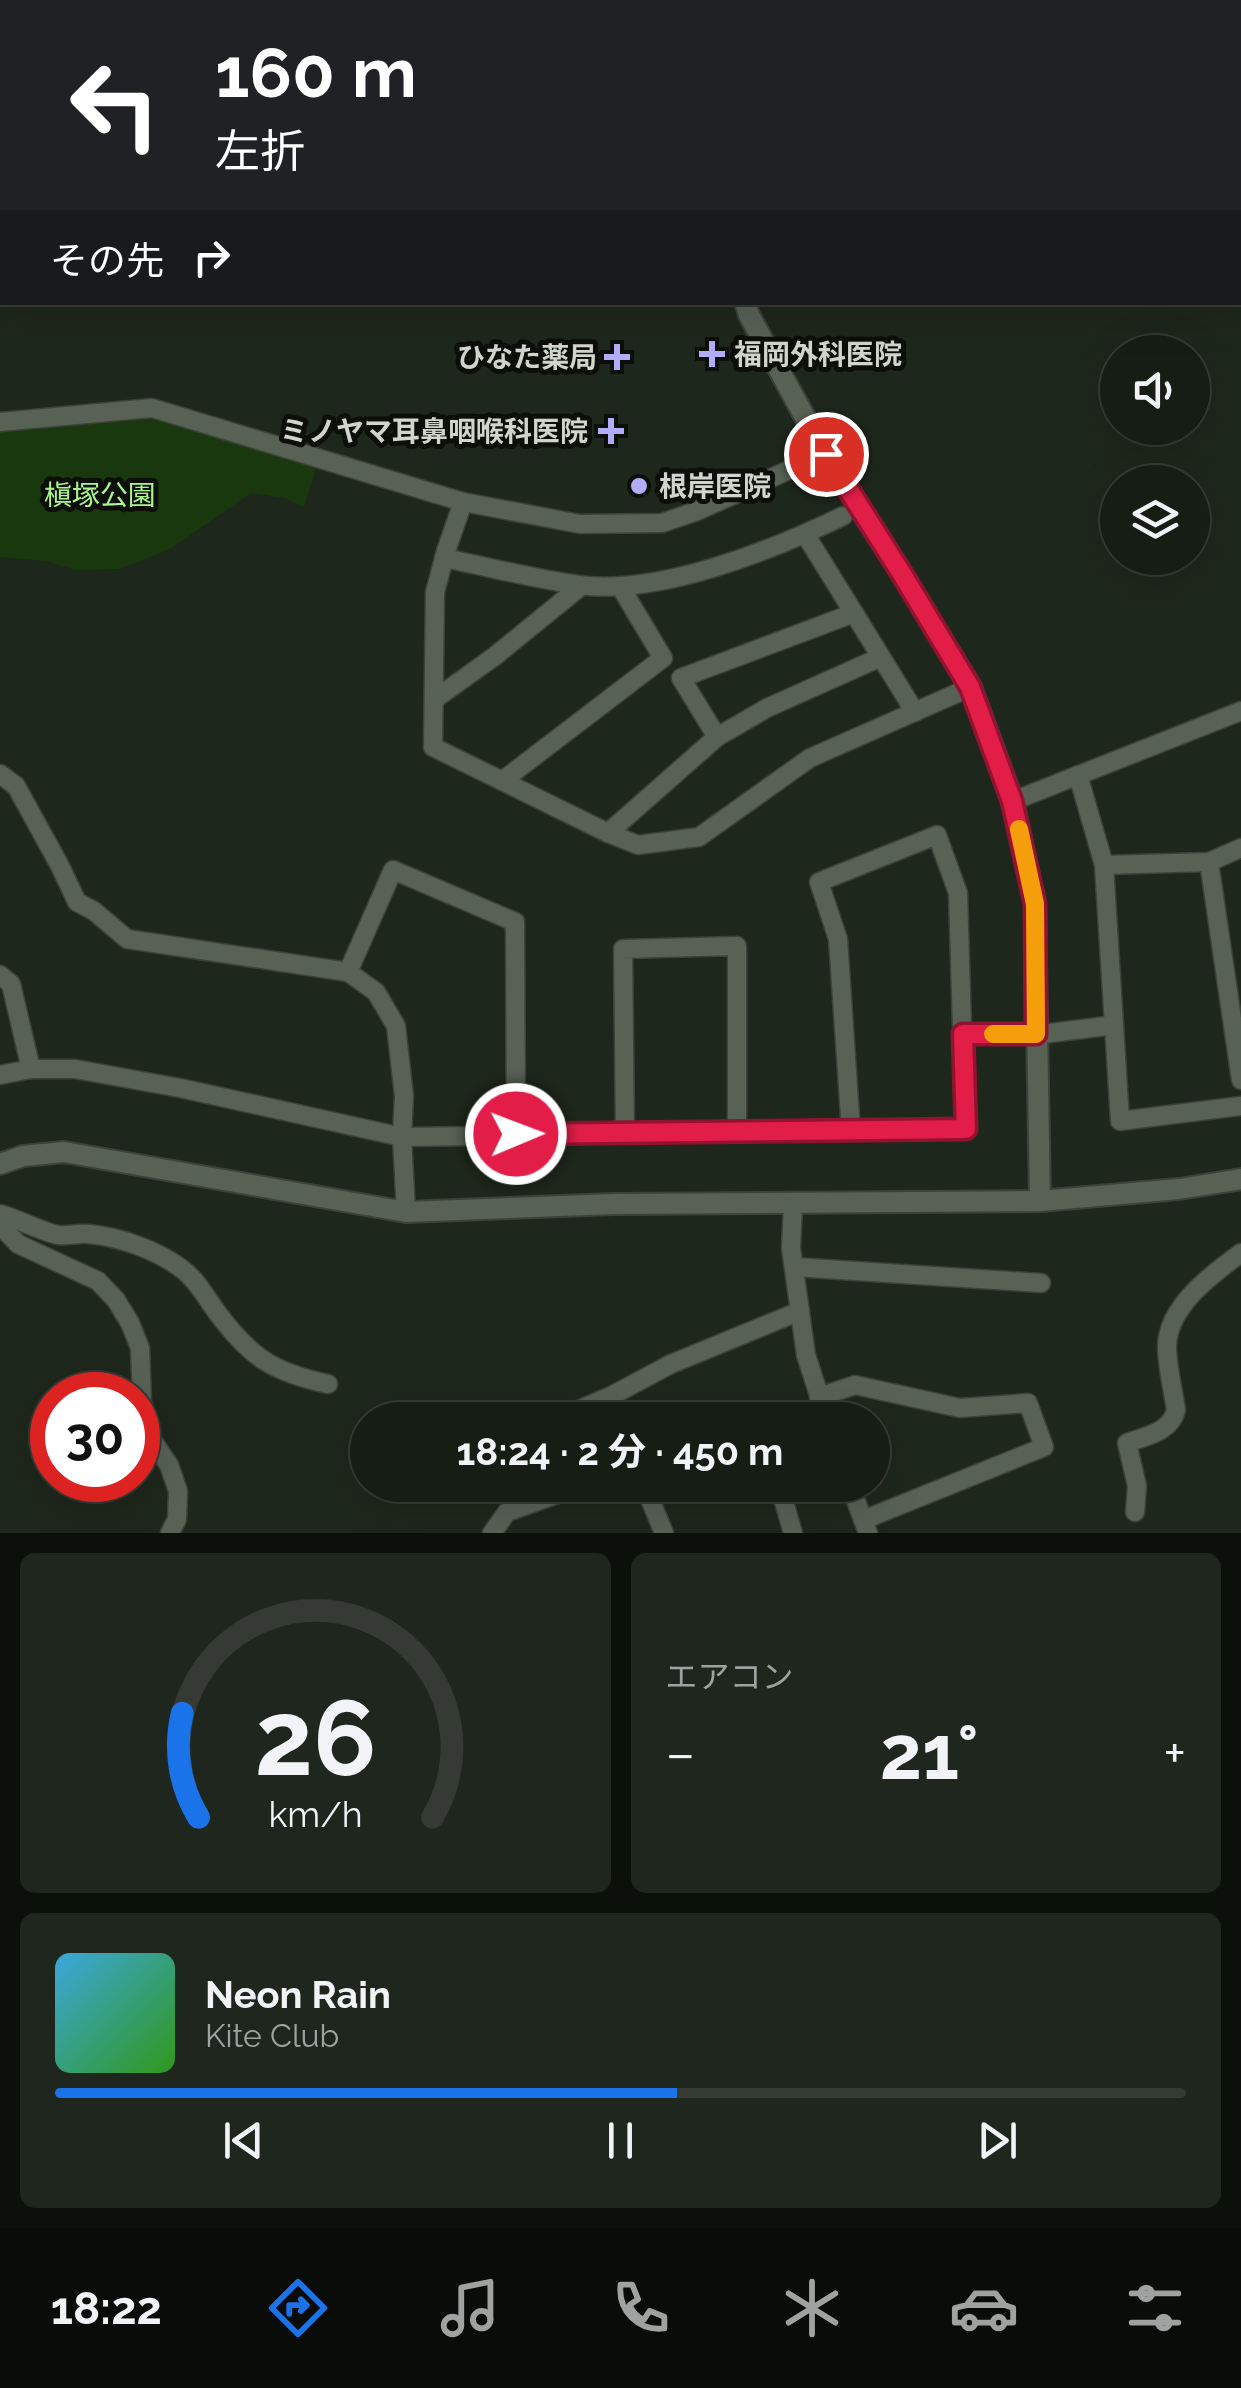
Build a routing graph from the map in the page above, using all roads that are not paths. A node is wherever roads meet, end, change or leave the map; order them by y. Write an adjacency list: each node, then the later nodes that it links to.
1 (745, 305): 3 (street)
2 (0, 422): 4 (street)
3 (826, 454): 4 (street); 14 (street)
4 (464, 502): 7 (street)
5 (843, 516): 6 (street)
6 (806, 534): 9 (street); 10 (street)
7 (444, 558): 8 (street); 15 (street)
8 (581, 586): 9 (street); 15 (street)
9 (620, 586): 12 (street)
10 (854, 612): 11 (street); 13 (street)
11 (881, 657): 16 (street); 18 (street)
12 (662, 658): 13 (street); 21 (street)
13 (681, 678): 18 (street)
14 (970, 687): 16 (street); 22 (street)
15 (435, 699): 21 (street)
16 (914, 712): 23 (street)
17 (1241, 712): 20 (street)
18 (717, 737): 23 (street)
19 (0, 774): 27 (street)
20 (1078, 775): 22 (street); 26 (street)
21 (502, 781): 23 (street)
22 (1012, 801): 31 (street)
23 (608, 832)
24 (1241, 848): 25 (street)
25 (1209, 862): 26 (street); 34 (street)
26 (1104, 865): 29 (street)
27 (348, 972): 39 (street); 40 (street)
28 (0, 975): 32 (street)
29 (1114, 1024): 31 (street); 35 (street)
30 (963, 1034): 31 (street); 36 (street); 36 (street)
31 (1036, 1034): 43 (street)
32 (31, 1069): 33 (street); 40 (street)
33 (0, 1075)
34 (1241, 1080)
35 (1241, 1106)
36 (851, 1130): 37 (street)
37 (736, 1131): 38 (street); 38 (street)
38 (624, 1133): 39 (street)
39 (516, 1134): 40 (street)
40 (402, 1137): 45 (street)
41 (0, 1164): 45 (street)
42 (1241, 1179): 43 (street)
43 (1040, 1201): 44 (street)
44 (793, 1204): 45 (street); 49 (street)
45 (406, 1212)
46 (0, 1214): 52 (street)
47 (0, 1226): 64 (street)
48 (1241, 1254): 62 (street)
49 (794, 1267): 50 (street); 51 (street)
50 (1041, 1283)
51 (800, 1311): 53 (street); 54 (street)
52 (328, 1384)
53 (818, 1396): 57 (street); 63 (street)
54 (604, 1399): 55 (street); 56 (street)
55 (597, 1402)
56 (605, 1402)
57 (820, 1402)
58 (535, 1502): 65 (street)
59 (651, 1502): 66 (street)
60 (784, 1502): 67 (street)
61 (856, 1502): 63 (street)
62 (1135, 1512)
63 (865, 1526)
64 (170, 1533)
65 (492, 1533)
66 (664, 1533)
67 (793, 1533)

